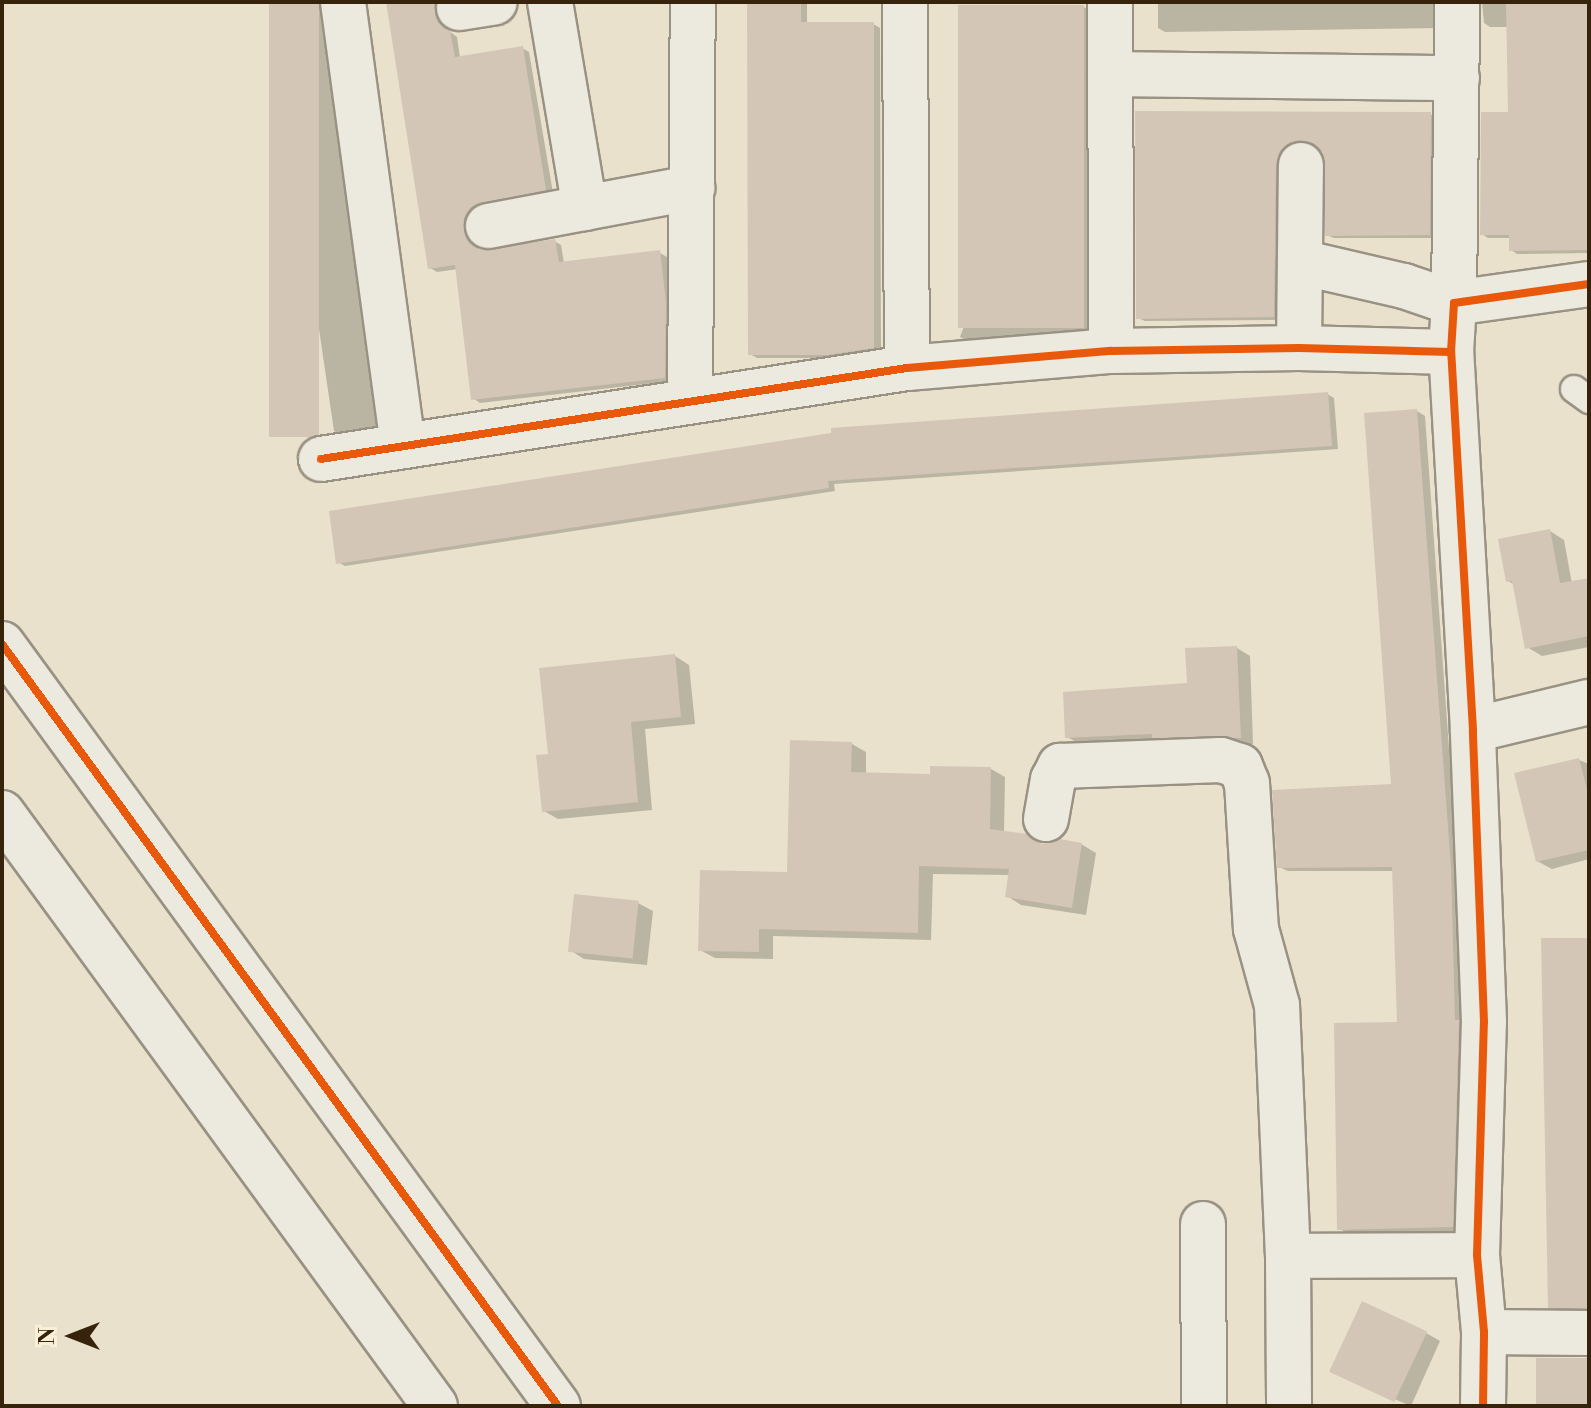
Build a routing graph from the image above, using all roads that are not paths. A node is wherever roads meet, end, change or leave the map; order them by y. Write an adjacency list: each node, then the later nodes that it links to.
1 (343, 2): 21 (street)
2 (550, 2): 11 (street)
3 (693, 2): 10 (street)
4 (905, 2): 19 (street)
5 (1110, 2): 7 (street)
6 (1457, 2): 8 (street)
7 (1110, 74): 8 (street); 17 (street)
8 (1457, 78): 15 (street)
9 (1301, 165): 13 (street)
10 (692, 188): 11 (street); 20 (street)
11 (585, 208): 12 (street)
12 (488, 226)
13 (1300, 262): 15 (street); 16 (street)
14 (1589, 284): 15 (street)
15 (1454, 303): 18 (street)
16 (1299, 348): 17 (street); 18 (street)
17 (1111, 351): 19 (street)
18 (1451, 352): 25 (street)
19 (907, 368): 20 (street)
20 (690, 400): 21 (street)
21 (403, 446): 22 (street)
22 (321, 459)
23 (2, 644): 34 (street)
24 (1589, 702): 25 (street)
25 (1473, 730): 29 (street)
26 (2, 813): 33 (street)
27 (1046, 819): 30 (street)
28 (1203, 1224): 35 (street)
29 (1477, 1255): 30 (street); 31 (street)
30 (1288, 1256): 36 (street)
31 (1484, 1332): 32 (street); 37 (street)
32 (1589, 1333)
33 (435, 1406)
34 (558, 1406)
35 (1204, 1406)
36 (1289, 1406)
37 (1483, 1406)

